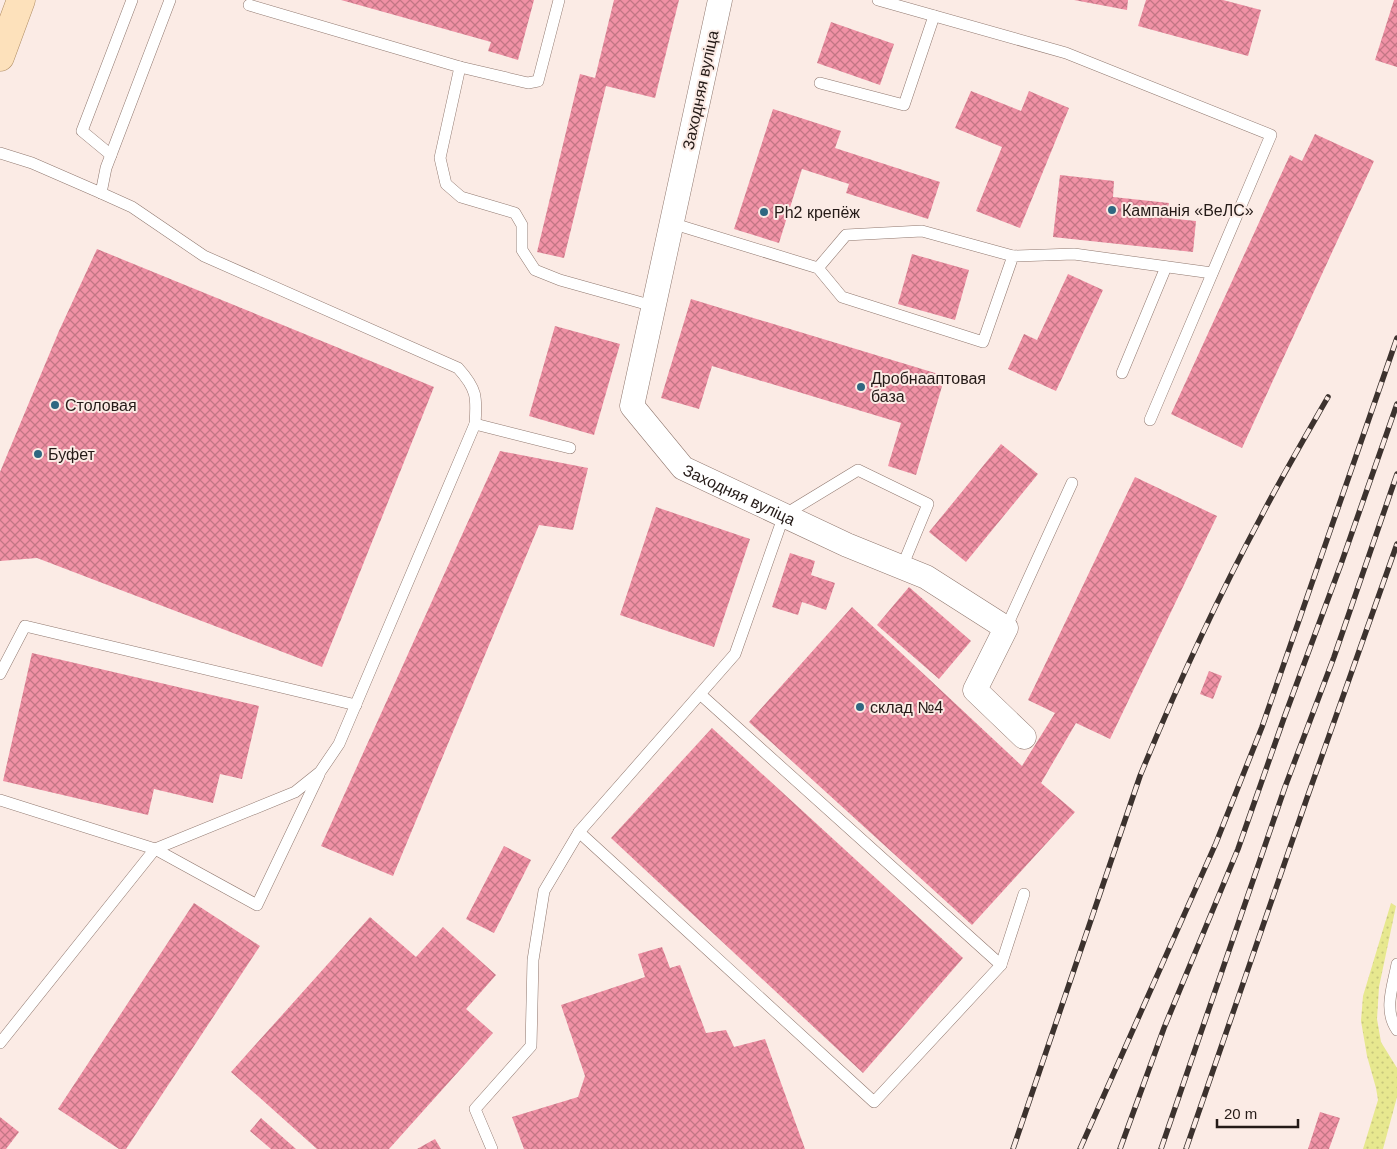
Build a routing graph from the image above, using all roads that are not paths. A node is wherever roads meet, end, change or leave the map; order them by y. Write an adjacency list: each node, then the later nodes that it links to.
1 (21, 0): 9 (main road)
2 (132, 0): 13 (lane)
3 (170, 0): 13 (lane)
4 (559, 0): 10 (lane)
5 (720, 0): 15 (street, Заходняя вуліца)
6 (878, 0): 8 (lane)
7 (249, 5): 10 (lane)
8 (934, 16): 11 (lane); 19 (lane)
9 (0, 57)
10 (460, 67): 20 (lane)
11 (820, 83)
12 (0, 153): 14 (lane)
13 (111, 155): 14 (lane)
14 (101, 193): 23 (lane)
15 (671, 223): 18 (lane); 20 (street, Заходняя вуліца)
16 (1013, 256): 17 (lane); 18 (lane); 18 (lane)
17 (1166, 266): 19 (lane); 21 (lane)
18 (818, 268)
19 (1212, 273): 22 (lane)
20 (653, 306): 26 (street, Заходняя вуліца)
21 (1122, 373)
22 (1150, 420)
23 (475, 424): 24 (lane); 31 (lane)
24 (570, 448)
25 (1072, 483): 28 (lane)
26 (784, 515): 27 (street, Заходняя вуліца); 27 (lane); 30 (lane)
27 (902, 567): 28 (street, Заходняя вуліца)
28 (1006, 628): 32 (street)
29 (0, 674): 31 (lane)
30 (700, 694): 35 (lane); 38 (lane)
31 (356, 705): 33 (lane)
32 (1024, 737)
33 (320, 772): 36 (lane); 36 (lane)
34 (0, 800): 36 (lane)
35 (579, 832): 38 (lane); 42 (lane)
36 (155, 849): 41 (lane)
37 (1024, 894): 38 (lane)
38 (1002, 964)
39 (1397, 964): 40 (lane)
40 (1397, 1030)
41 (0, 1043)
42 (492, 1149)

